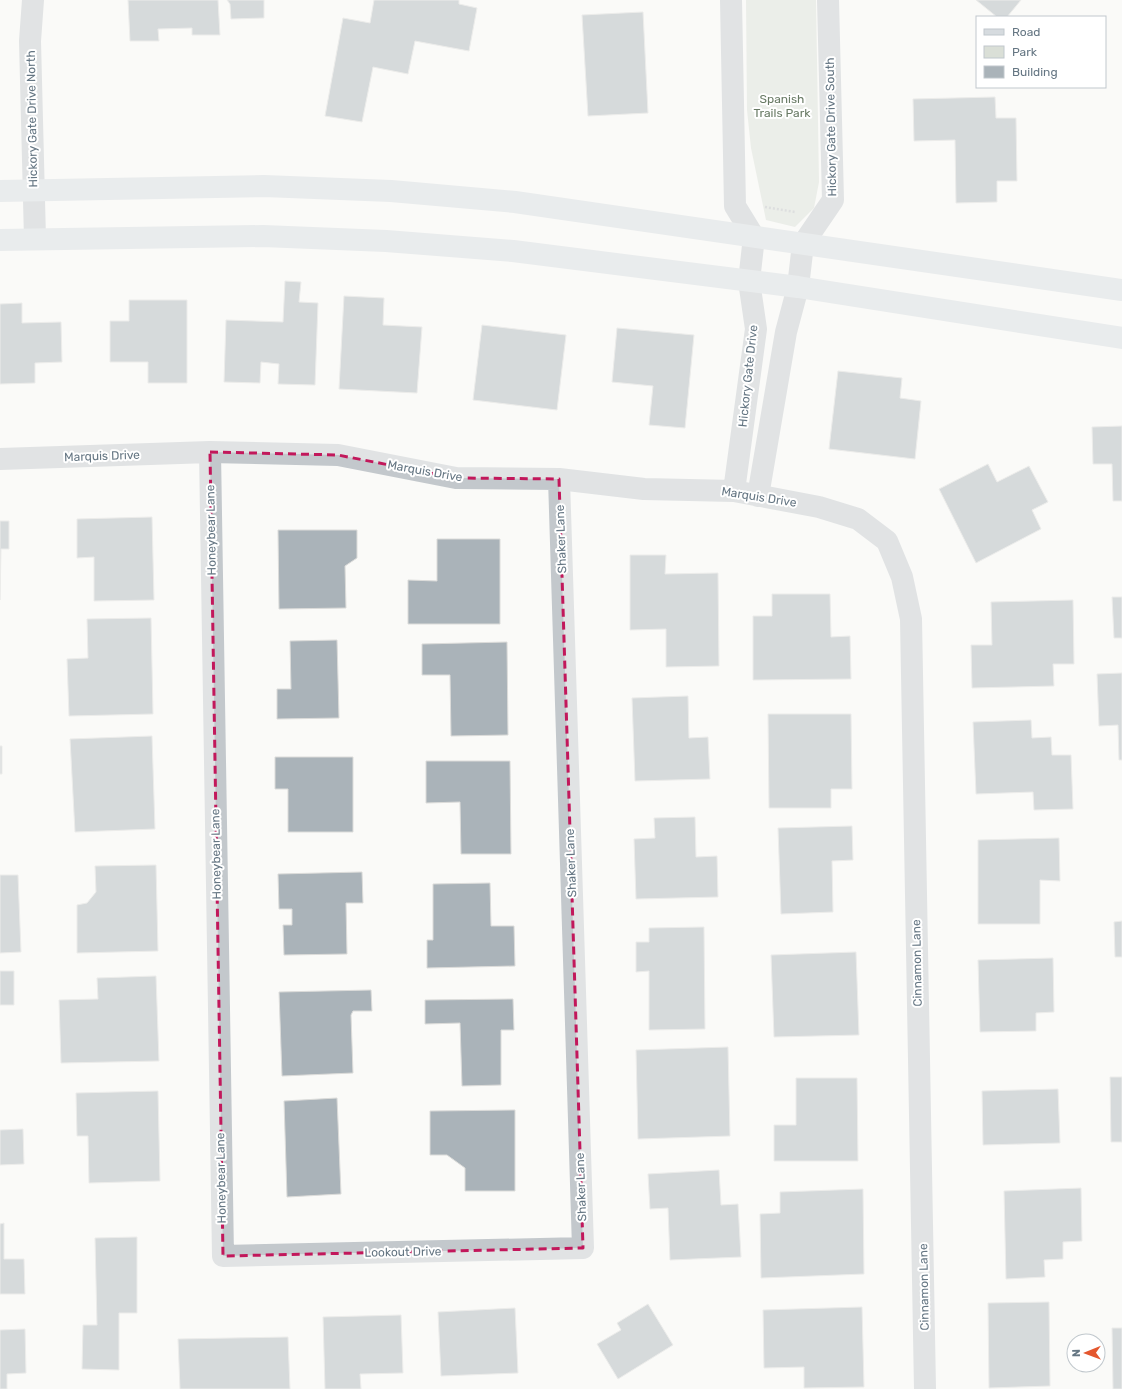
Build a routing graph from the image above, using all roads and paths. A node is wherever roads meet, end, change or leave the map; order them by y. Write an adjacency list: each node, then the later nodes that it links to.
1 (34, 0): 4 (street, Hickory Gate Drive North)
2 (731, 0): 8 (street)
3 (828, 0): 11 (street, Hickory Gate Drive South)
4 (34, 190): 5 (main road); 8 (main road); 9 (street, Hickory Gate Drive North)
5 (0, 191)
6 (764, 207): 7 (path)
7 (800, 213)
8 (754, 237): 11 (main road); 12 (street, Hickory Gate Drive)
9 (35, 239): 10 (main road); 12 (main road)
10 (0, 240)
11 (803, 244): 13 (street); 14 (main road)
12 (749, 281): 13 (main road); 19 (street, Hickory Gate Drive)
13 (798, 287): 15 (main road); 20 (street)
14 (1122, 290)
15 (1122, 338)
16 (210, 452): 17 (street, Marquis Drive); 18 (street, Marquis Drive); 23 (street, Honeybear Lane)
17 (0, 459)
18 (559, 479): 19 (street, Marquis Drive); 22 (street, Shaker Lane)
19 (734, 491): 20 (street, Marquis Drive)
20 (758, 496): 21 (street, Marquis Drive)
21 (887, 541): 24 (street, Cinnamon Lane)
22 (583, 1248): 23 (street, Lookout Drive)
23 (223, 1256)
24 (925, 1389)

